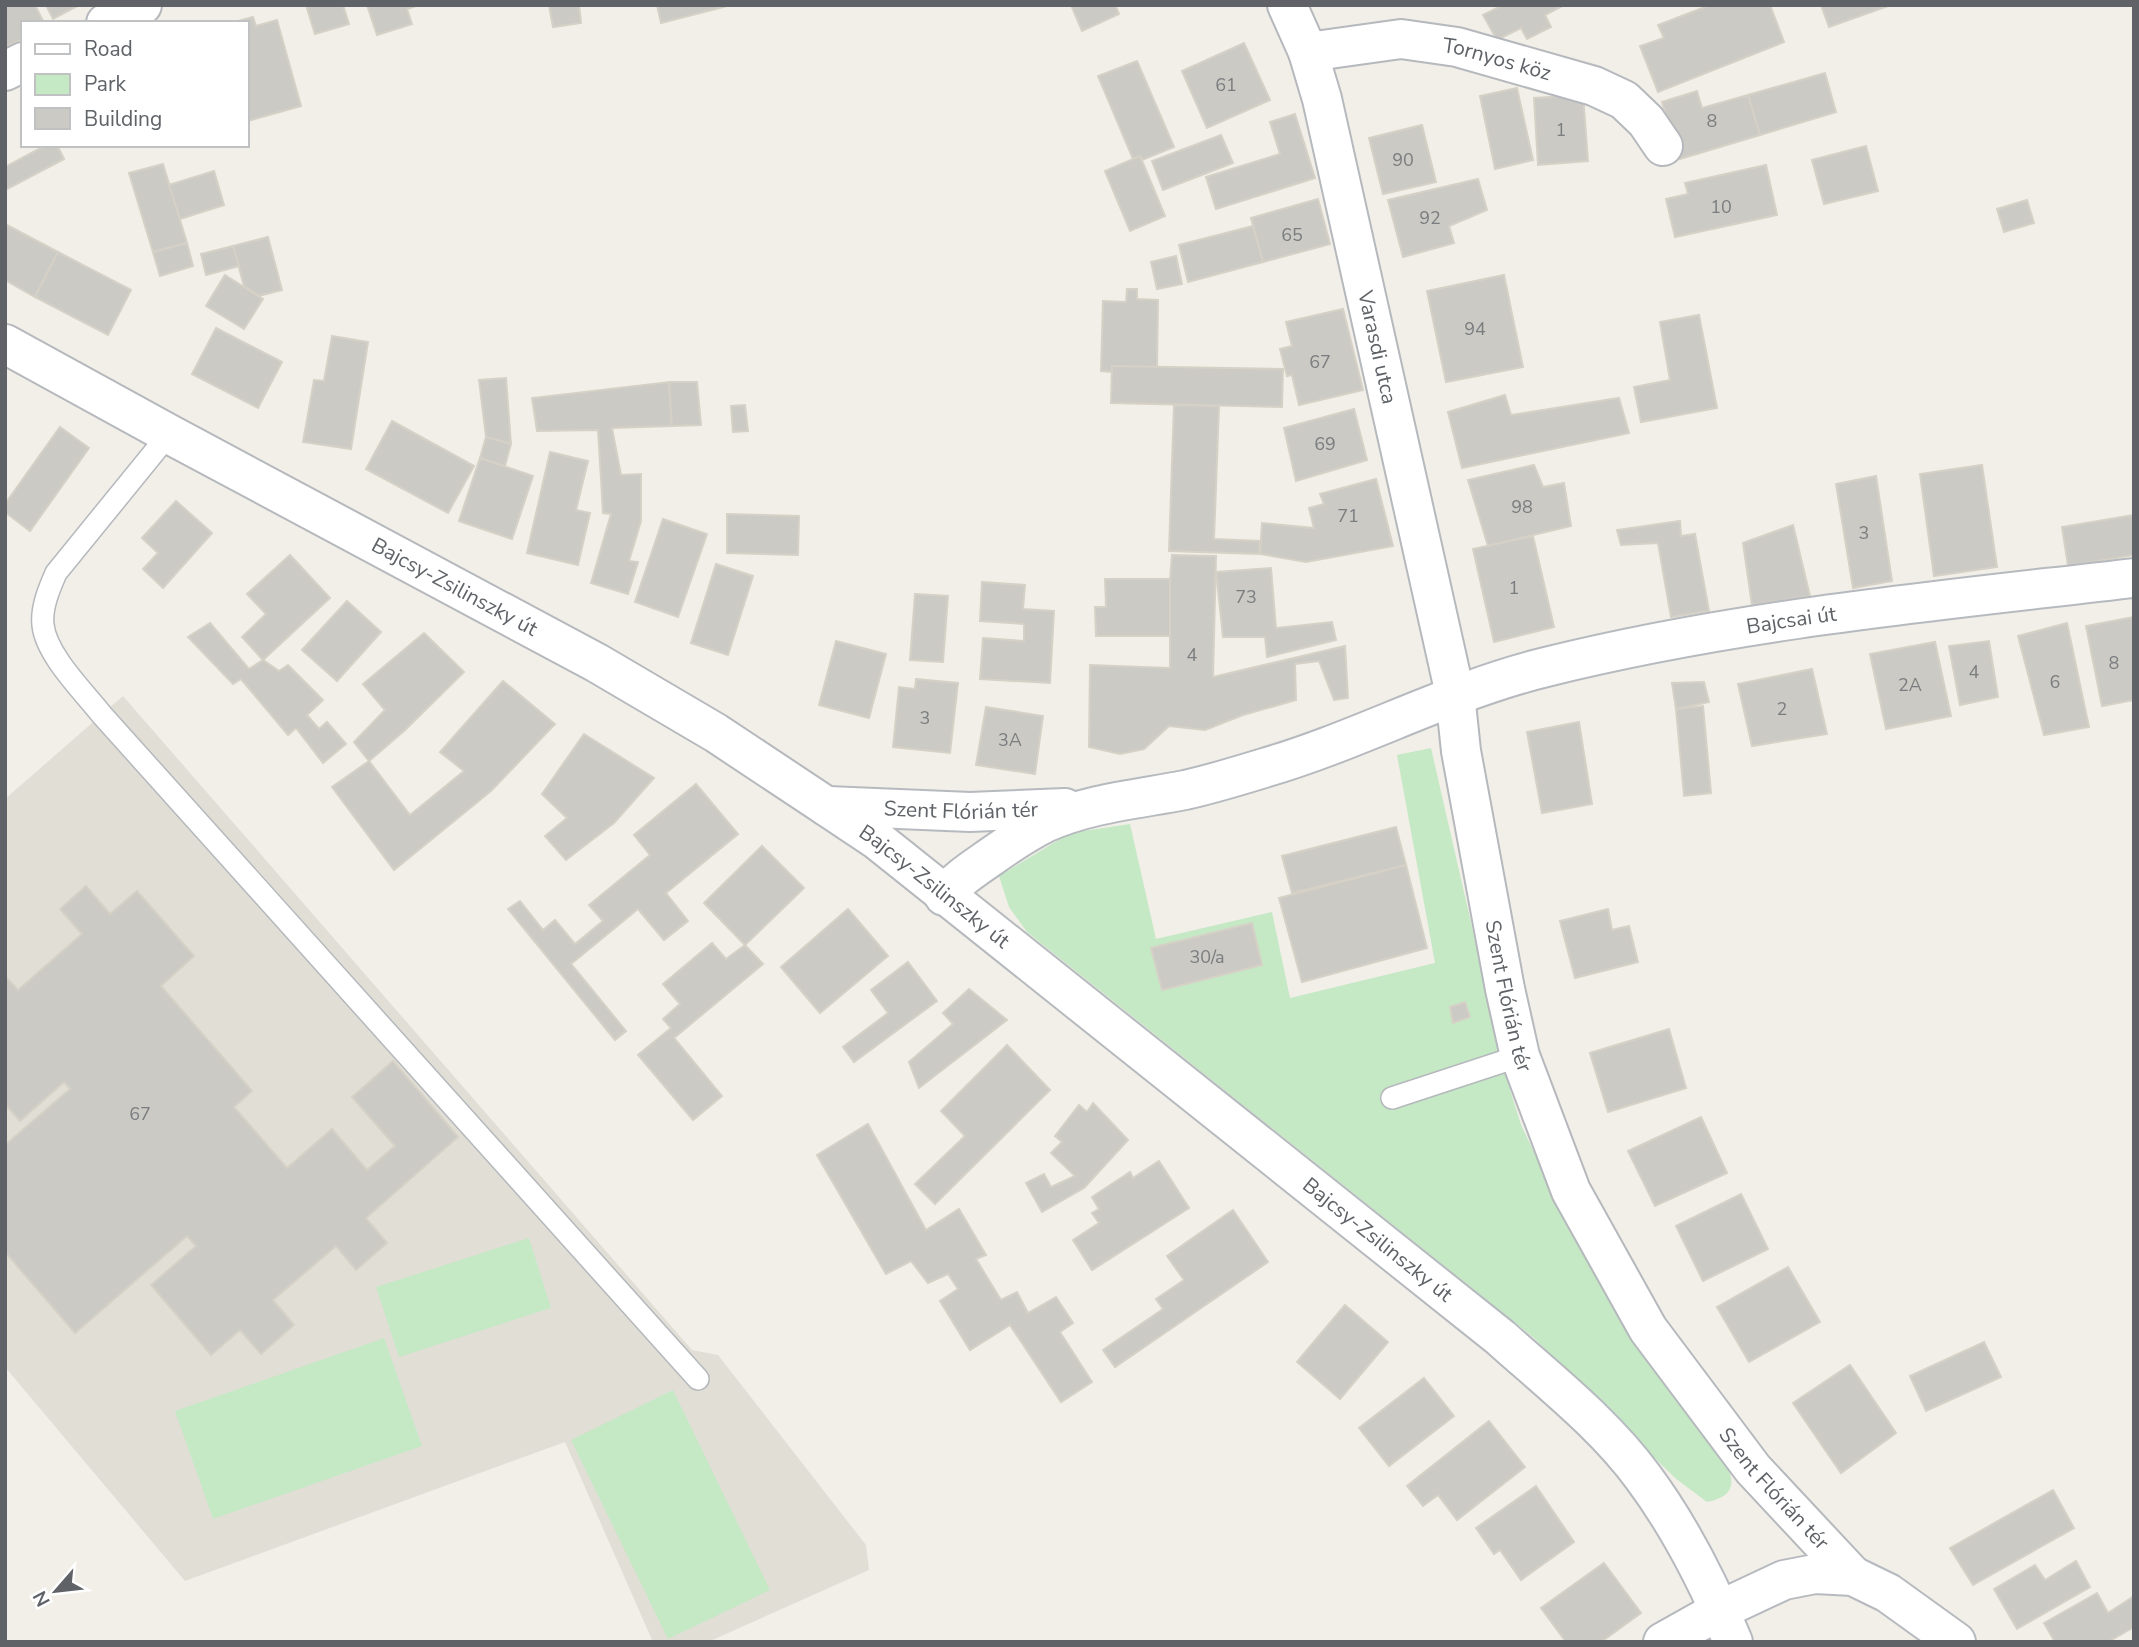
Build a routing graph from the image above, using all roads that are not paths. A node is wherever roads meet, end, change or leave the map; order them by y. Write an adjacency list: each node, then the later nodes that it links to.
1 (142, 5): 3 (street)
2 (1287, 5): 4 (street, Varasdi utca)
3 (110, 21)
4 (1308, 52): 7 (street, Tornyos köz); 11 (street, Varasdi utca)
5 (21, 63): 6 (street)
6 (5, 71)
7 (1663, 146)
8 (5, 344): 9 (street, Bajcsy-Zsilinszky út)
9 (169, 434): 12 (street, Bajcsy-Zsilinszky út); 17 (lane)
10 (2134, 578): 11 (street, Bajcsai út)
11 (1455, 694): 13 (street, Szent Flórián tér); 15 (street, Szent Flórián tér)
12 (826, 806): 13 (street, Szent Flórián tér); 14 (street, Bajcsy-Zsilinszky út)
13 (1096, 807): 14 (street, Szent Flórián tér)
14 (944, 896): 19 (street, Bajcsy-Zsilinszky út)
15 (1520, 1056): 16 (lane); 18 (street, Szent Flórián tér)
16 (1392, 1098)
17 (698, 1379)
18 (1853, 1576): 19 (street); 21 (street)
19 (1726, 1626): 20 (street)
20 (1663, 1642)
21 (1956, 1642)

